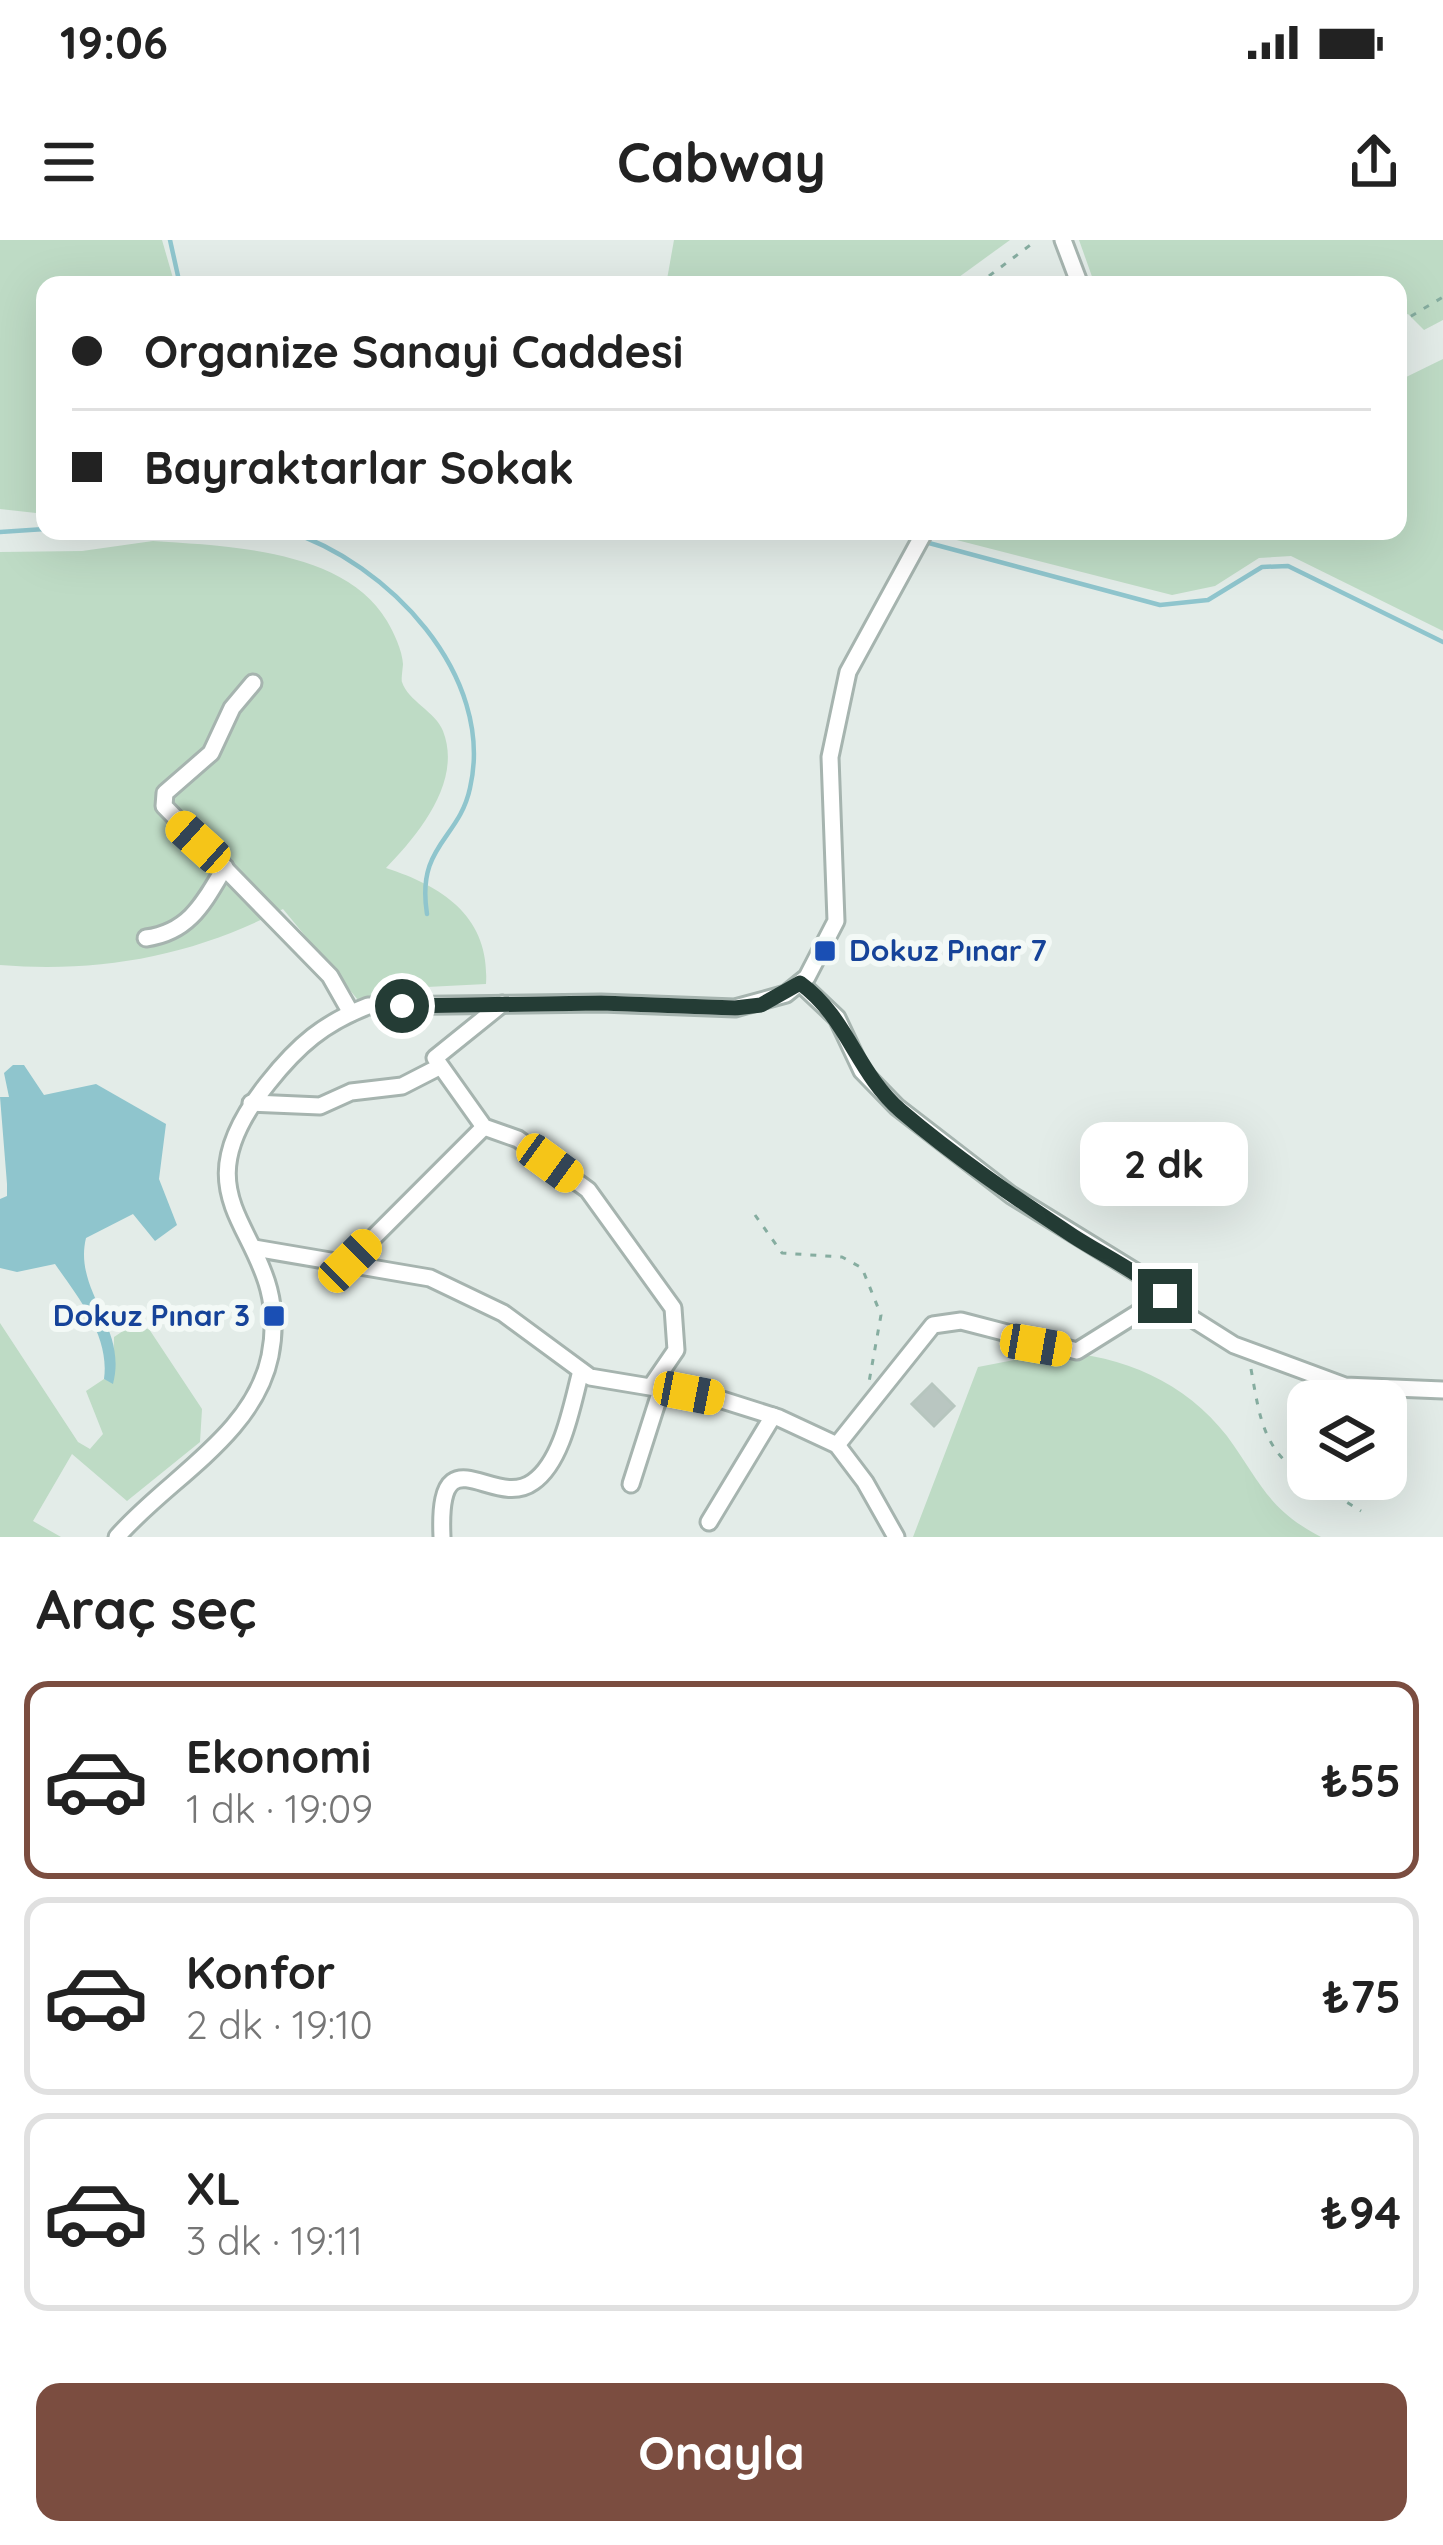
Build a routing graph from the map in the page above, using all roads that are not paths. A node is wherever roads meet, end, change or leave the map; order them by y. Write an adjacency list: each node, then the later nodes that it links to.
1 (1064, 240): 2 (street)
2 (1077, 276)
3 (920, 540): 7 (street)
4 (254, 683): 5 (street)
5 (225, 867): 6 (street); 9 (street)
6 (146, 938)
7 (800, 983): 8 (street); 15 (street)
8 (502, 1004): 9 (street); 10 (street)
9 (351, 1013): 11 (street)
10 (439, 1067): 11 (street); 12 (street)
11 (251, 1103): 13 (street)
12 (484, 1126): 14 (street); 17 (street)
13 (254, 1248): 14 (street); 23 (street)
14 (350, 1261): 16 (street)
15 (1165, 1296): 18 (street); 20 (street)
16 (581, 1371): 17 (street); 24 (street)
17 (657, 1386): 19 (street); 21 (street)
18 (1443, 1390)
19 (773, 1416): 20 (street); 22 (street)
20 (837, 1445): 25 (street)
21 (631, 1484)
22 (709, 1522)
23 (117, 1537)
24 (442, 1537)
25 (896, 1537)

